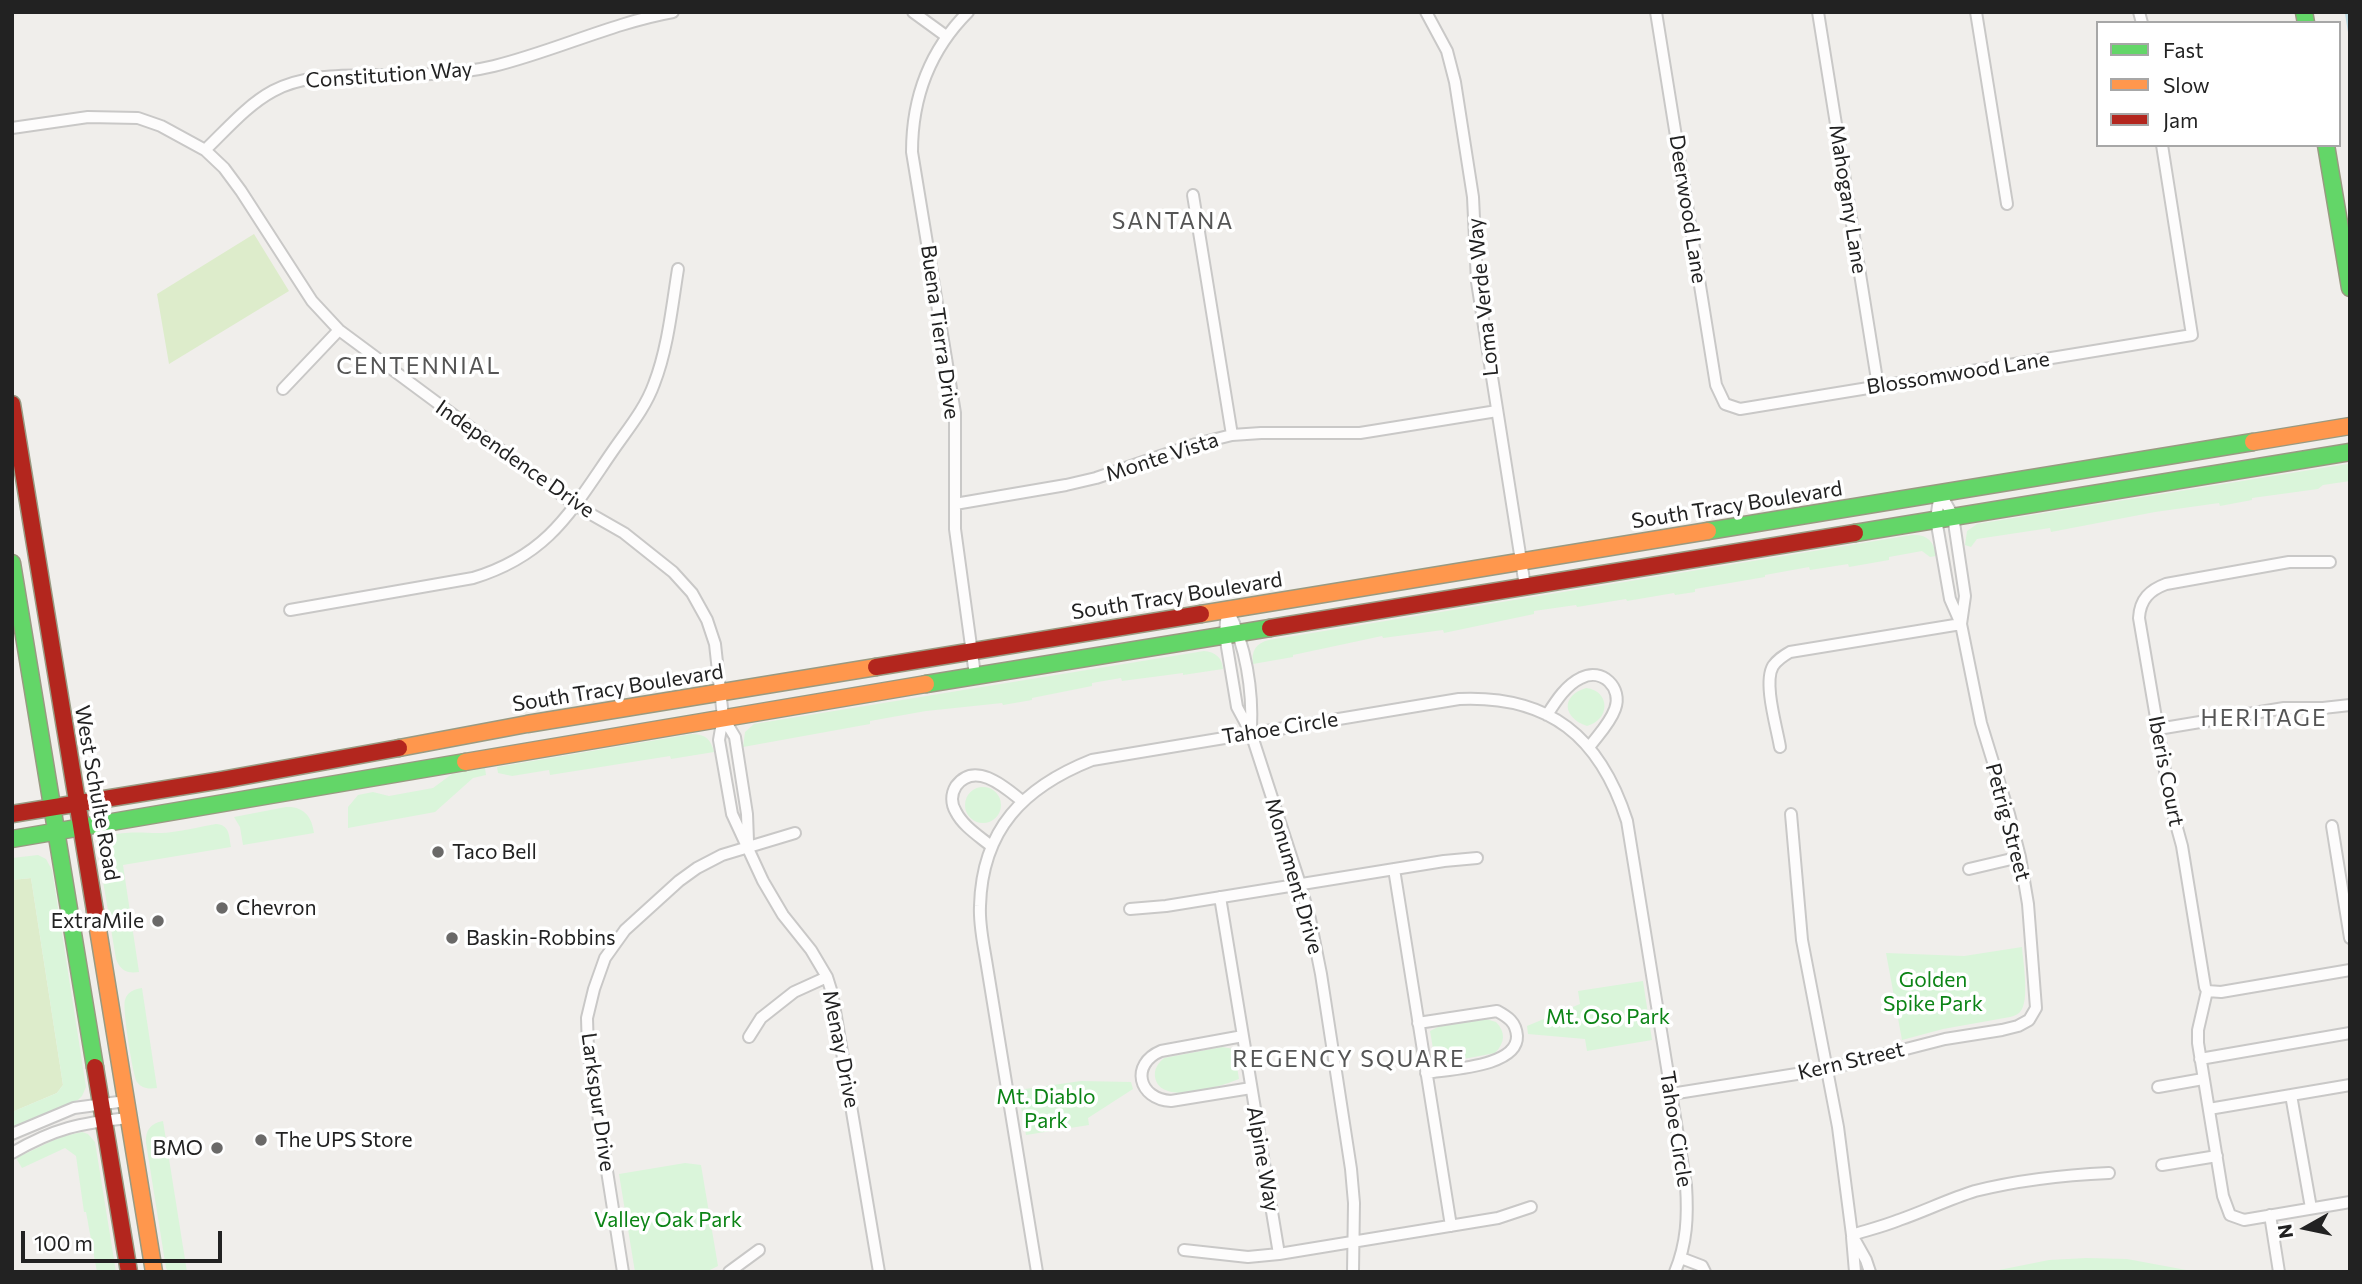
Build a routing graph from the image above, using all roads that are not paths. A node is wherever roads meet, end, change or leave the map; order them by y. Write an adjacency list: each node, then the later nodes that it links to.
1 (673, 12): 12 (street, Constitution Way)
2 (913, 12): 8 (street)
3 (968, 12): 8 (street, Buena Tierra Drive)
4 (1426, 12): 22 (street, Loma Verde Way)
5 (1656, 12): 21 (street, Deerwood Lane)
6 (1818, 12): 18 (street, Mahogany Lane)
7 (1976, 12): 14 (street)
8 (946, 36): 27 (street, Buena Tierra Drive)
9 (12, 128): 12 (street, Independence Drive)
10 (2162, 147): 18 (street, Blossomwood Lane)
11 (2326, 147): 16 (main road)
12 (205, 150): 17 (street, Independence Drive)
13 (1193, 195): 24 (street)
14 (2007, 204)
15 (678, 269): 28 (street)
16 (2350, 288)
17 (339, 330): 19 (street); 28 (street, Independence Drive)
18 (1878, 386): 21 (street, Blossomwood Lane)
19 (283, 389)
20 (12, 404): 49 (main road, West Schulte Road)
21 (1725, 404)
22 (1497, 411): 24 (street, Monte Vista); 30 (street, Loma Verde Way)
23 (2350, 426): 26 (main road, South Tracy Boulevard)
24 (1233, 435): 27 (street, Monte Vista)
25 (2350, 452): 29 (main road)
26 (1940, 493): 29 (street, Petrig Street); 30 (main road, South Tracy Boulevard)
27 (955, 504): 38 (street, Buena Tierra Drive)
28 (575, 505): 35 (street); 40 (street, Independence Drive)
29 (1944, 518): 33 (main road); 36 (street, Petrig Street); 36 (street, Petrig Street)
30 (1521, 561): 33 (street, Loma Verde Way); 34 (main road, South Tracy Boulevard)
31 (2330, 562): 44 (street, Iberis Court)
32 (12, 563): 50 (main road)
33 (1525, 586): 37 (main road)
34 (1227, 609): 37 (street, Monument Drive); 38 (main road, South Tracy Boulevard)
35 (290, 610)
36 (1961, 624): 47 (street); 60 (street, Petrig Street)
37 (1232, 634): 39 (main road); 45 (street, Monument Drive)
38 (971, 651): 39 (street, Buena Tierra Drive); 40 (main road, South Tracy Boulevard)
39 (975, 676): 43 (main road)
40 (720, 692): 43 (street, Independence Drive); 49 (main road, South Tracy Boulevard)
41 (2350, 705): 44 (street)
42 (1548, 715): 45 (street, Tahoe Circle); 46 (street, Tahoe Circle); 46 (street)
43 (723, 716): 54 (main road); 59 (street, Menay Drive)
44 (2158, 729): 70 (street, Iberis Court)
45 (1251, 733): 48 (street, Tahoe Circle); 64 (street, Monument Drive)
46 (1590, 746): 83 (street, Tahoe Circle)
47 (1780, 747)
48 (1022, 801): 58 (street, Tahoe Circle); 58 (street)
49 (77, 803): 50 (main road, South Tracy Boulevard); 54 (main road, West Schulte Road)
50 (52, 807): 51 (main road, South Tracy Boulevard); 55 (main road)
51 (12, 814)
52 (1791, 814): 77 (street)
53 (2332, 826): 67 (street)
54 (82, 827): 55 (main road); 85 (main road, West Schulte Road)
55 (57, 831): 57 (main road); 86 (main road)
56 (795, 834): 59 (street, Larkspur Drive)
57 (12, 839)
58 (992, 846): 111 (street, Tahoe Circle)
59 (748, 847): 69 (street, Menay Drive); 108 (street, Larkspur Drive)
60 (2020, 857): 63 (street); 71 (street, Petrig Street)
61 (1477, 858): 62 (street)
62 (1394, 869): 64 (street); 72 (street)
63 (1969, 869)
64 (1300, 884): 65 (street); 101 (street, Monument Drive)
65 (1220, 897): 66 (street); 74 (street, Alpine Way)
66 (1130, 909)
67 (2350, 938)
68 (2350, 970): 70 (street)
69 (827, 977): 75 (street); 110 (street, Menay Drive)
70 (2207, 991): 76 (street)
71 (2029, 1020): 77 (street, Kern Street)
72 (1418, 1023): 78 (street); 78 (street)
73 (2350, 1033): 76 (street)
74 (1243, 1036): 82 (street, Alpine Way); 82 (street)
75 (749, 1037)
76 (2200, 1059): 79 (street)
77 (1828, 1069): 83 (street, Kern Street); 100 (street)
78 (1426, 1073): 99 (street)
79 (2203, 1079): 81 (street); 87 (street)
80 (2350, 1085): 84 (street)
81 (2158, 1087)
82 (1251, 1088): 104 (street, Alpine Way)
83 (1671, 1094): 105 (street, Tahoe Circle)
84 (2291, 1095): 87 (street); 97 (street)
85 (126, 1101): 86 (street); 88 (main road, West Schulte Road)
86 (102, 1103): 89 (main road); 90 (street)
87 (2209, 1109): 92 (street)
88 (129, 1118): 89 (street); 107 (main road, West Schulte Road)
89 (104, 1121): 91 (street); 106 (main road)
90 (12, 1134)
91 (12, 1153)
92 (2217, 1156): 93 (street); 98 (street)
93 (2162, 1165)
94 (2109, 1172): 100 (street)
95 (2349, 1206): 97 (street)
96 (1531, 1207): 99 (street)
97 (2311, 1208): 98 (street)
98 (2270, 1215): 117 (street)
99 (1451, 1226): 101 (street)
100 (1852, 1235): 115 (street); 116 (street)
101 (1353, 1242): 104 (street); 112 (street, Monument Drive)
102 (759, 1250): 109 (street)
103 (1184, 1250): 104 (street)
104 (1279, 1254)
105 (1681, 1258): 113 (street, Tahoe Circle); 114 (street)
106 (129, 1272)
107 (154, 1272)
108 (623, 1272)
109 (729, 1272)
110 (879, 1272)
111 (1037, 1272)
112 (1353, 1272)
113 (1675, 1272)
114 (1705, 1272)
115 (1855, 1272)
116 (1870, 1272)
117 (2279, 1272)

